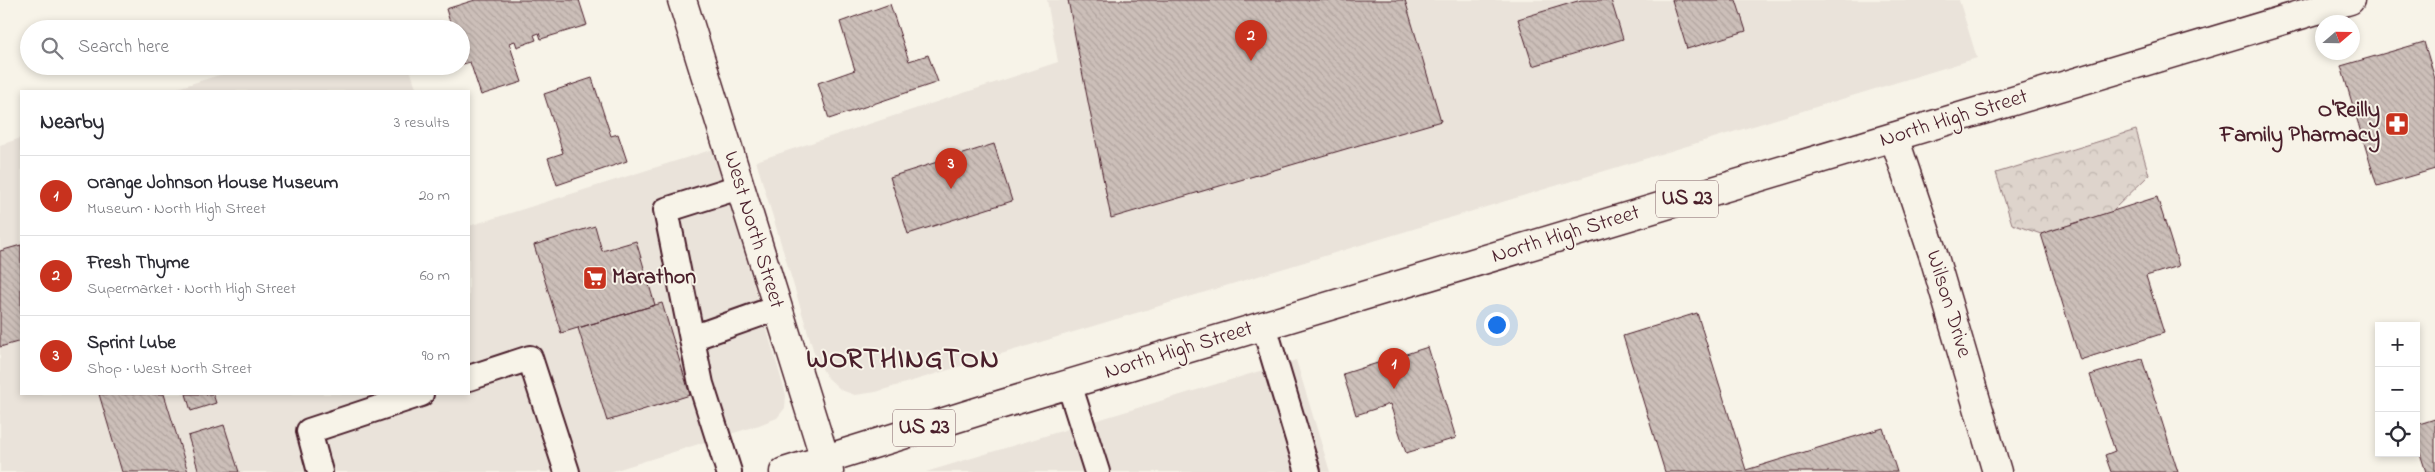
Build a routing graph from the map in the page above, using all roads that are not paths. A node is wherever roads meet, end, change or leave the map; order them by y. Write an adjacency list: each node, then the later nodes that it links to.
1 (682, 0): 4 (main road, West North Street)
2 (2350, 0): 3 (main road, North High Street / US 23)
3 (1894, 137): 6 (main road, North High Street / US 23); 18 (main road, Wilson Drive)
4 (739, 187): 5 (main road, West North Street); 7 (lane)
5 (777, 308): 7 (lane); 11 (main road, West North Street)
6 (1264, 326): 9 (main road, North High Street / US 23); 17 (lane)
7 (692, 338): 14 (lane)
8 (470, 378): 13 (lane)
9 (1069, 384): 11 (main road, North High Street / US 23); 16 (lane)
10 (418, 395): 12 (lane)
11 (827, 466): 15 (main road, North High Street / US 23)
12 (320, 472)
13 (568, 472)
14 (729, 472)
15 (784, 472)
16 (1097, 472)
17 (1308, 472)
18 (1997, 472)

